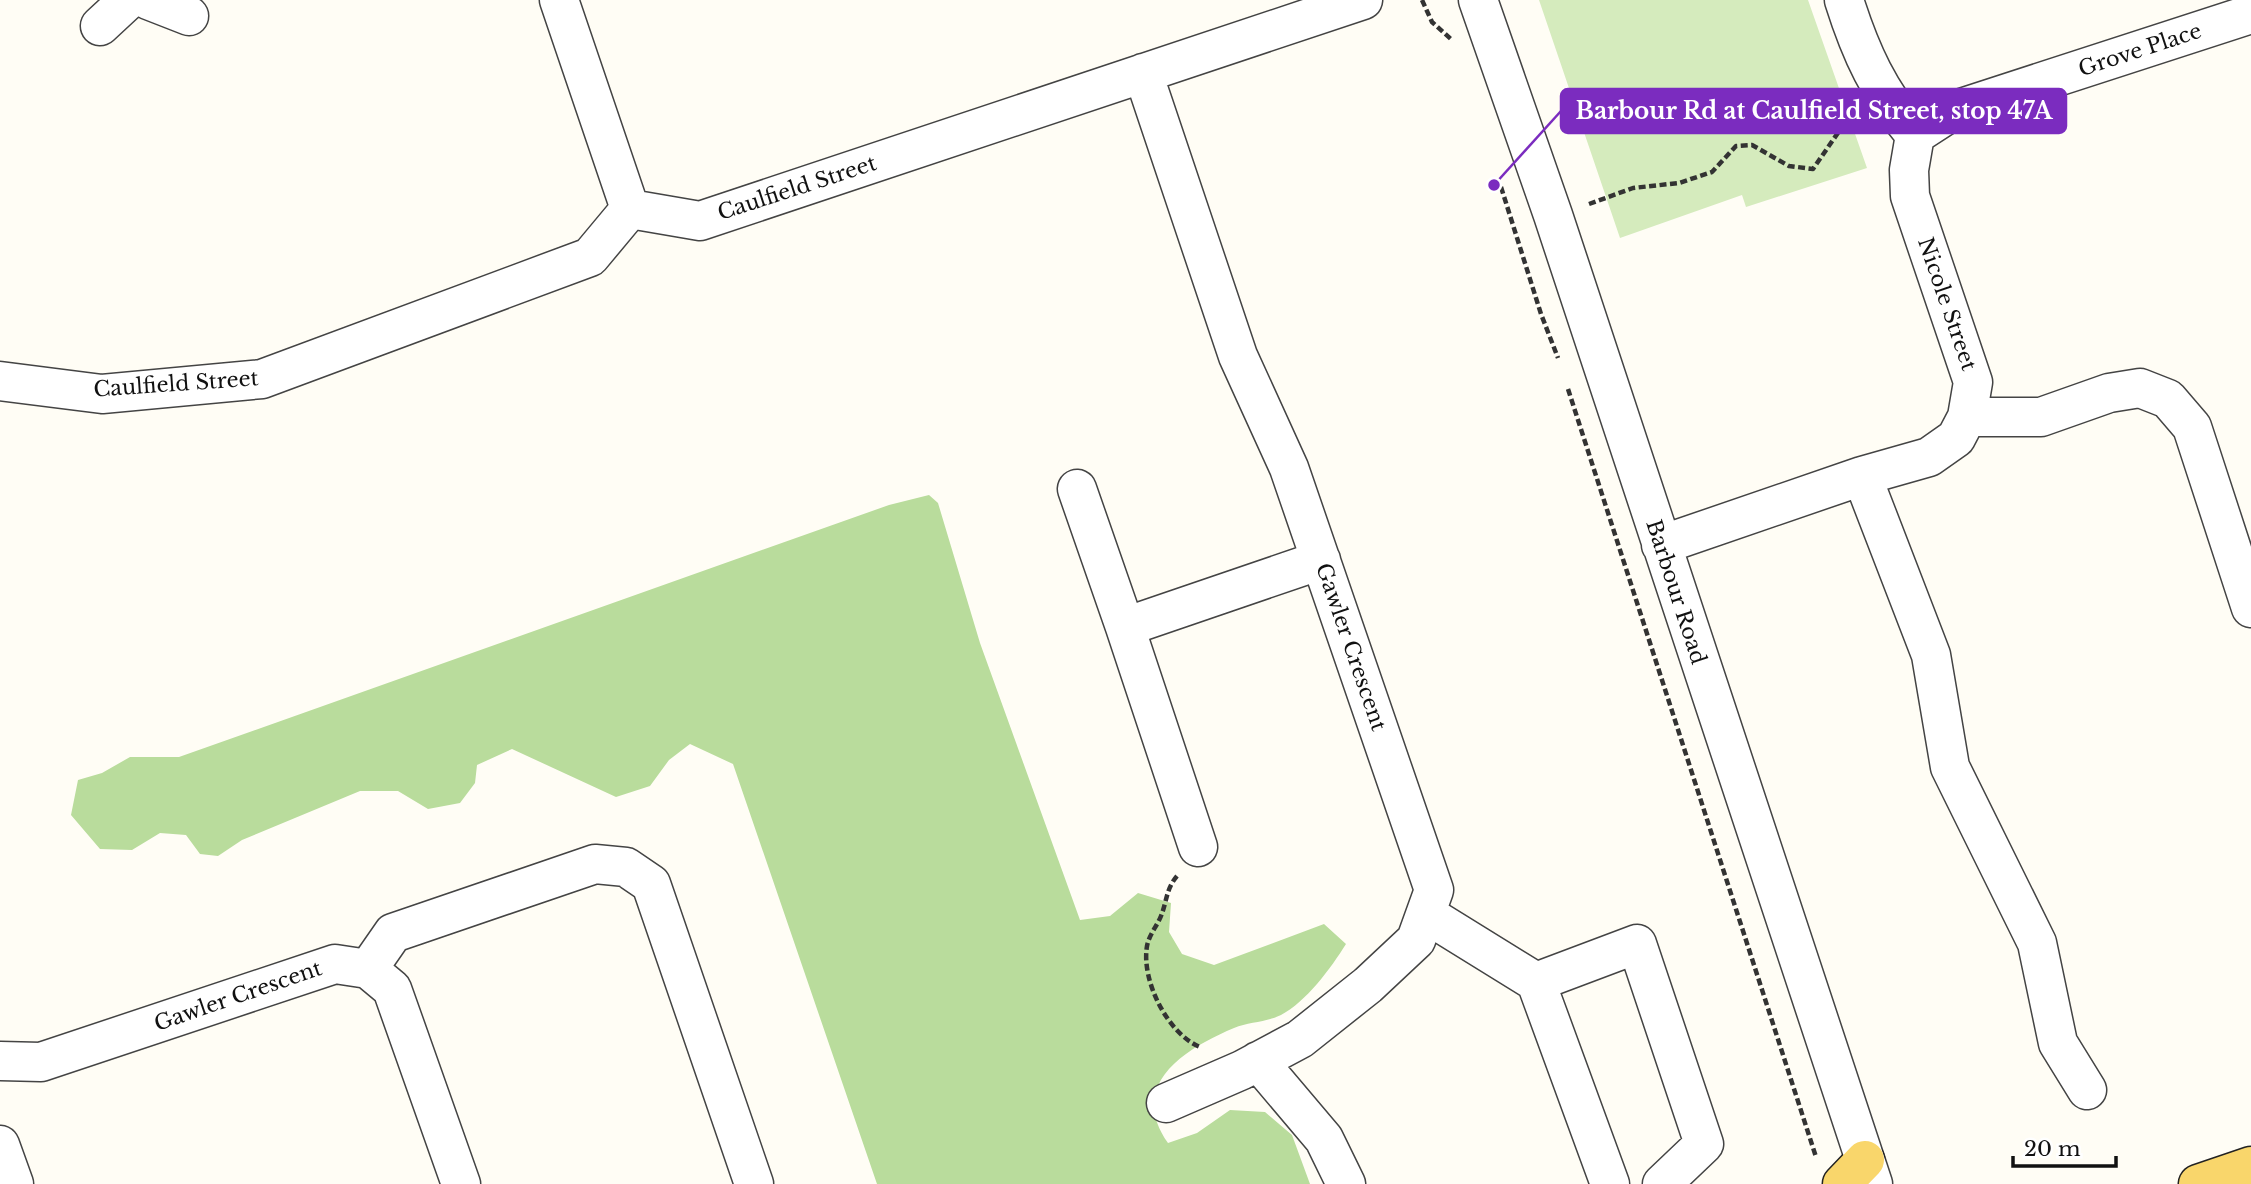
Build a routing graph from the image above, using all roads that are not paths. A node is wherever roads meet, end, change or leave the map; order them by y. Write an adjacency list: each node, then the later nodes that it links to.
1 (128, 0): 9 (street)
2 (149, 0): 8 (street)
3 (559, 0): 12 (street)
4 (1363, 0): 10 (street, Caulfield Street)
5 (1479, 0): 17 (street, Barbour Road)
6 (1844, 0): 11 (street)
7 (2251, 14): 11 (street, Grove Place)
8 (189, 16)
9 (100, 26)
10 (1143, 73): 12 (street, Caulfield Street); 18 (street, Gawler Crescent)
11 (1915, 135): 14 (street, Nicole Street)
12 (630, 209): 13 (street, Caulfield Street)
13 (0, 381)
14 (1967, 417): 15 (street, Nicole Street); 19 (street)
15 (1862, 476): 17 (street, Nicole Street); 28 (street)
16 (1077, 489): 20 (street)
17 (1661, 545): 32 (street, Barbour Road)
18 (1321, 560): 20 (street); 22 (street, Gawler Crescent)
19 (2251, 608)
20 (1125, 627): 21 (street)
21 (1198, 847)
22 (1426, 914): 24 (street); 26 (street, Gawler Crescent)
23 (368, 970): 25 (street, Gawler Crescent); 34 (street); 35 (street)
24 (1536, 982): 37 (street); 38 (street)
25 (0, 1061): 27 (street)
26 (1244, 1068): 29 (street, Gawler Crescent); 36 (street)
27 (0, 1079)
28 (2087, 1090)
29 (1166, 1103)
30 (0, 1145): 33 (street)
31 (2251, 1166): 39 (main road)
32 (1849, 1172)
33 (14, 1184)
34 (461, 1184)
35 (754, 1184)
36 (1346, 1184)
37 (1610, 1184)
38 (1662, 1184)
39 (2198, 1184)

